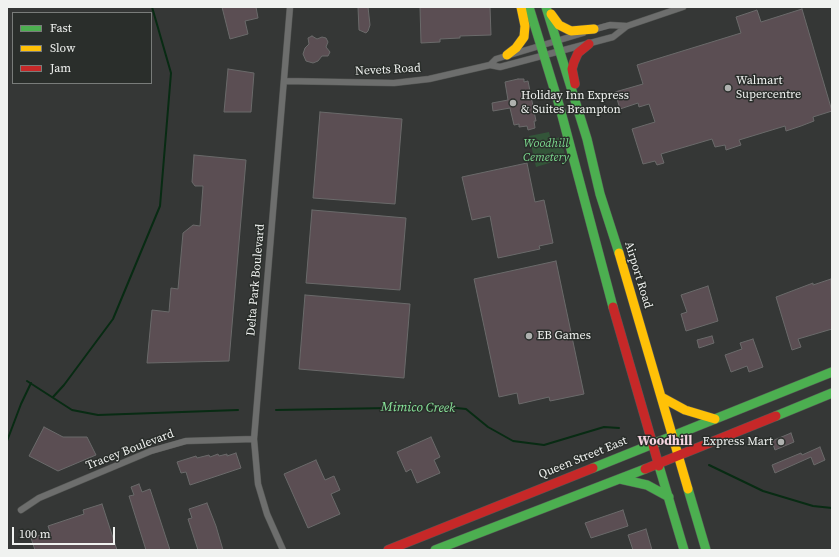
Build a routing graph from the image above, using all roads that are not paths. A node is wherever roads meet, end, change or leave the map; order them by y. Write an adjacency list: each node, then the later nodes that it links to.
1 (290, 7): 15 (street, Delta Park Boulevard)
2 (521, 7): 12 (main road)
3 (529, 7): 10 (main road)
4 (546, 7): 7 (main road); 8 (main road, Airport Road)
5 (683, 7): 6 (street)
6 (627, 26): 7 (street, Nevets Road); 9 (street, Nevets Road)
7 (594, 29): 8 (street, Nevets Road)
8 (556, 41): 10 (street, Nevets Road); 11 (main road, Airport Road)
9 (589, 44): 11 (street, Nevets Road); 16 (main road)
10 (541, 45): 12 (street, Nevets Road); 13 (main road)
11 (560, 52): 13 (street, Nevets Road); 16 (main road, Airport Road)
12 (507, 55): 14 (street, Nevets Road)
13 (544, 55): 14 (street, Nevets Road); 23 (main road)
14 (490, 65): 15 (street, Nevets Road)
15 (284, 81): 22 (street, Delta Park Boulevard)
16 (575, 101): 19 (main road, Airport Road)
17 (832, 372): 20 (main road, Queen Street East)
18 (832, 393): 24 (main road)
19 (663, 398): 20 (main road); 21 (main road, Airport Road)
20 (715, 418): 21 (main road, Queen Street East)
21 (674, 435): 23 (main road, Queen Street East); 24 (main road, Airport Road)
22 (254, 439): 28 (street, Tracey Boulevard); 30 (street, Delta Park Boulevard)
23 (654, 443): 25 (main road); 29 (main road, Queen Street East)
24 (679, 455): 25 (main road); 35 (main road, Airport Road)
25 (659, 463): 26 (main road); 27 (main road)
26 (620, 479): 27 (main road); 33 (main road)
27 (669, 496): 34 (main road)
28 (21, 510)
29 (436, 531): 31 (main road, Queen Street East); 32 (main road)
30 (284, 550)
31 (388, 550)
32 (410, 550)
33 (435, 550)
34 (684, 550)
35 (706, 550)

